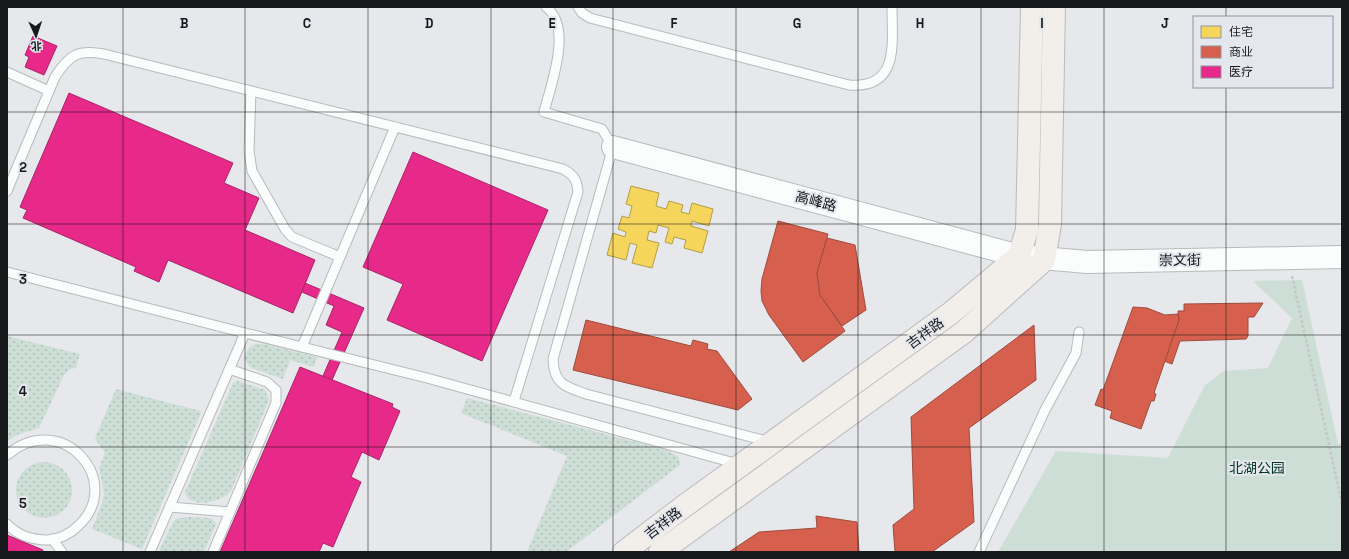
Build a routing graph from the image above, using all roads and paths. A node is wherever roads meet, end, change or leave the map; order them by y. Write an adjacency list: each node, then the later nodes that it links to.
1 (546, 7): 10 (lane)
2 (578, 7): 3 (lane)
3 (892, 7)
4 (1032, 7): 12 (main road)
5 (1054, 7): 16 (main road)
6 (7, 72): 7 (lane)
7 (49, 91): 8 (lane); 11 (lane)
8 (251, 91): 9 (lane); 14 (lane)
9 (395, 127): 14 (lane); 22 (lane)
10 (613, 147): 12 (street, 高峰路); 23 (lane)
11 (7, 191)
12 (1019, 256): 16 (street, 崇文街); 23 (main road, 吉祥路)
13 (1342, 256): 15 (street, 崇文街)
14 (340, 257): 20 (lane)
15 (1288, 258): 16 (street, 崇文街); 26 (path)
16 (1044, 260): 35 (main road, 吉祥路)
17 (7, 272): 19 (lane)
18 (1079, 332): 36 (lane)
19 (245, 333): 20 (lane); 21 (lane)
20 (302, 348): 22 (lane)
21 (229, 369): 27 (lane); 28 (lane)
22 (514, 401): 25 (lane)
23 (773, 443): 25 (main road, 吉祥路)
24 (7, 455): 30 (lane)
25 (742, 465): 34 (main road, 吉祥路)
26 (1342, 504)
27 (170, 506): 28 (lane); 32 (lane)
28 (230, 512): 33 (lane)
29 (7, 524): 30 (lane)
30 (52, 539): 31 (lane)
31 (62, 552)
32 (150, 552)
33 (213, 552)
34 (624, 552)
35 (660, 552)
36 (978, 552)

